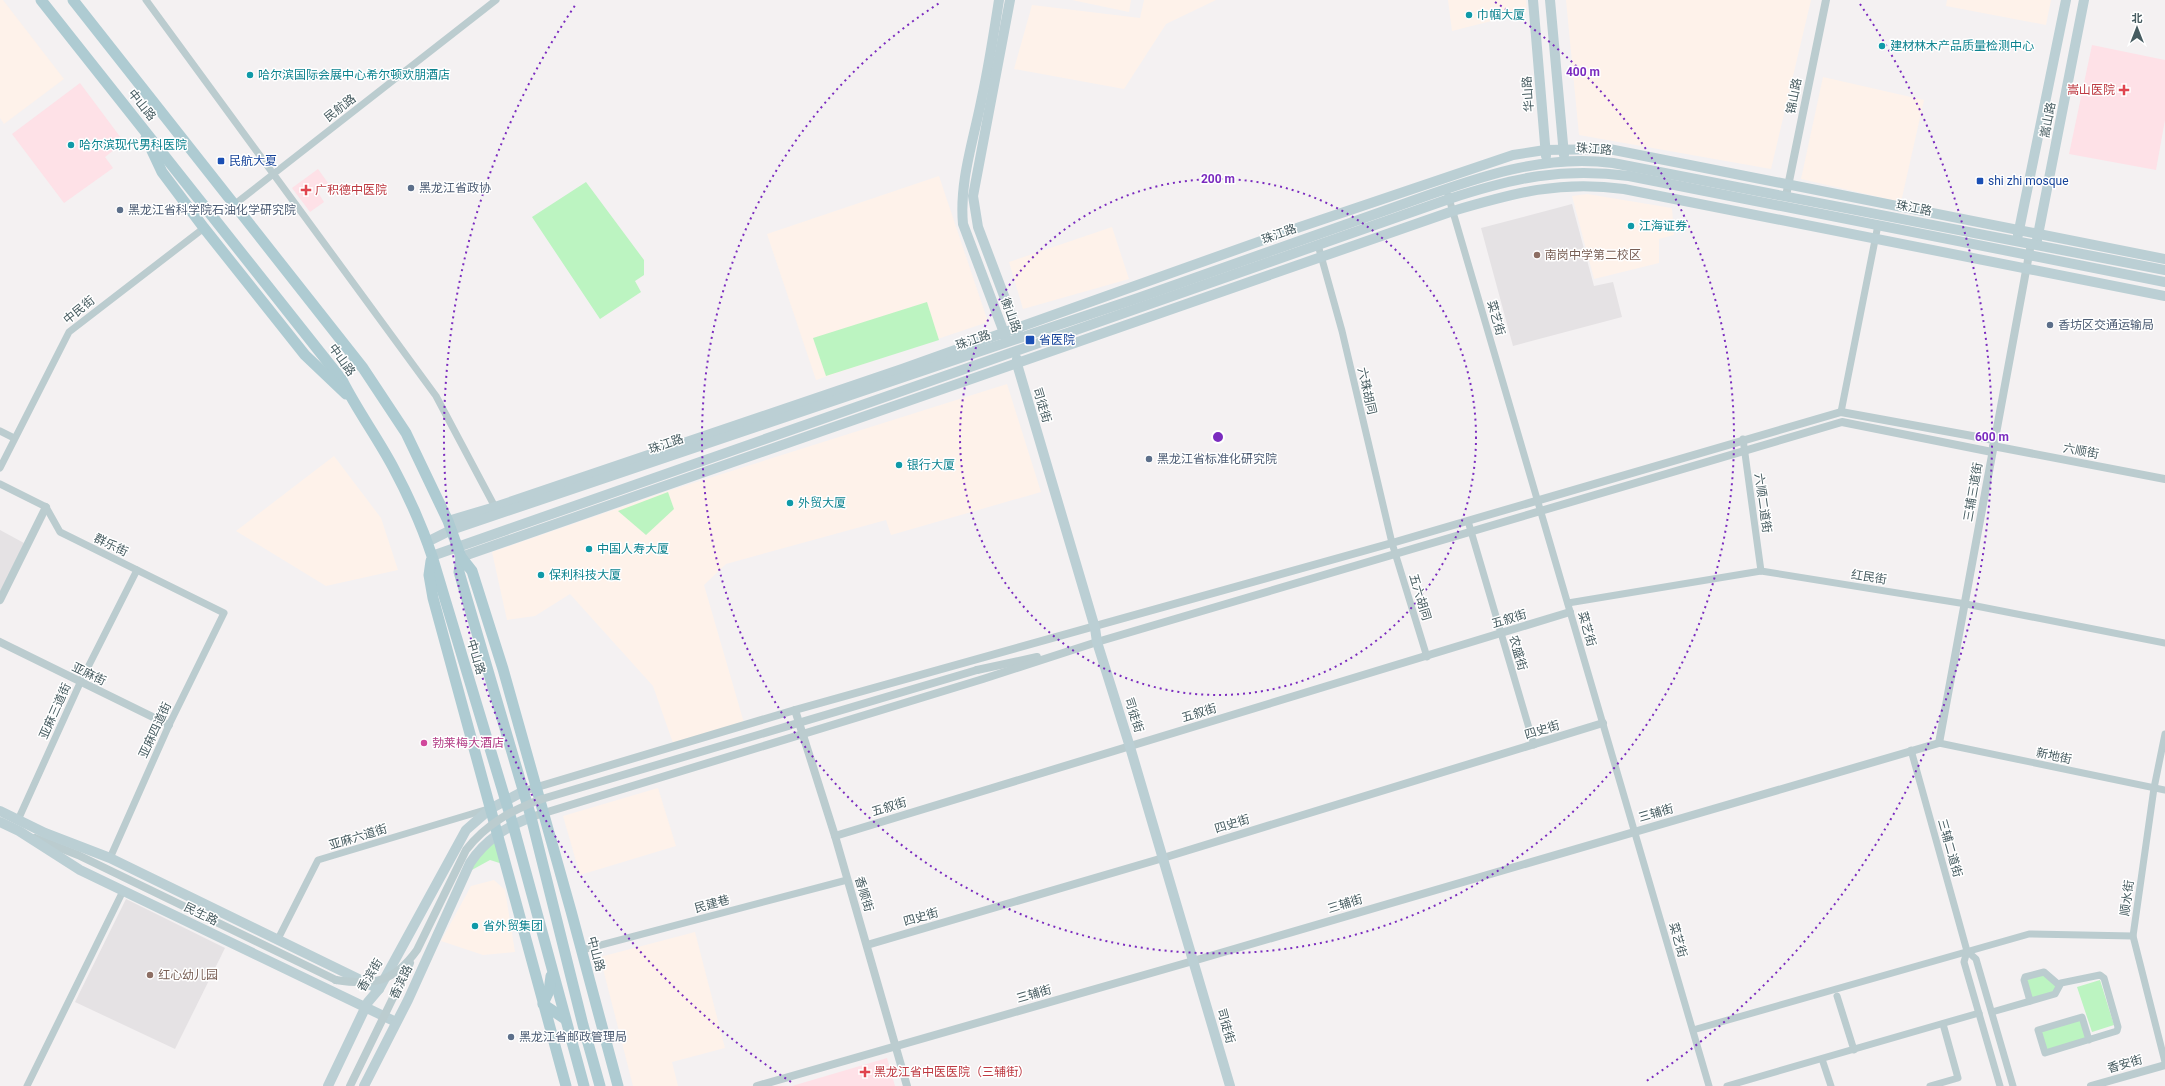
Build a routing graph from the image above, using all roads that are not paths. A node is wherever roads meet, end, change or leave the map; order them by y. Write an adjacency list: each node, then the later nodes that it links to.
1 (41, 0): 13 (main road, 中山路)
2 (74, 0): 27 (main road, 中山路)
3 (146, 0): 19 (street)
4 (496, 0): 12 (street, 民航路)
5 (999, 0): 45 (main road, 衡山路)
6 (1010, 0): 44 (main road, 衡山路)
7 (1533, 0): 15 (main road, 华山路)
8 (1550, 0): 14 (main road)
9 (1826, 0): 22 (street, 锦山路)
10 (2066, 0): 31 (main road, 嵩山路)
11 (2084, 0): 32 (main road, 嵩山路)
12 (488, 3): 19 (street, 民航路)
13 (140, 124): 30 (main road); 48 (main road, 中山路)
14 (1564, 149): 15 (main road, 珠江路); 16 (main road); 22 (main road, 珠江路)
15 (1545, 150): 17 (main road, 华山路); 21 (main road, 珠江路)
16 (1565, 161): 17 (main road, 珠江路); 18 (main road); 26 (main road, 珠江路)
17 (1546, 163): 20 (main road, 华山路); 25 (main road, 珠江路)
18 (1566, 172): 20 (main road, 珠江路); 23 (main road); 29 (main road, 珠江路)
19 (274, 174): 27 (street, 民航路); 60 (street)
20 (1548, 174): 24 (main road, 华山路); 25 (main road, 珠江路)
21 (1442, 178): 25 (street, 菜艺街); 44 (main road, 珠江路)
22 (1789, 184): 26 (street, 锦山路); 31 (main road, 珠江路)
23 (1568, 185): 24 (main road); 33 (main road)
24 (1549, 187): 28 (main road)
25 (1448, 194): 28 (street, 菜艺街); 35 (main road, 珠江路); 44 (main road, 珠江路)
26 (1786, 196): 34 (main road, 珠江路)
27 (235, 204): 63 (main road, 中山路)
28 (1453, 211): 38 (main road); 58 (street, 菜艺街)
29 (1878, 225): 33 (street); 37 (main road, 珠江路)
30 (204, 228): 48 (main road); 51 (street, 中民街)
31 (2020, 229): 32 (main road, 珠江路); 34 (main road, 嵩山路)
32 (2038, 233): 36 (main road, 嵩山路); 39 (main road, 珠江路)
33 (1876, 238): 40 (main road); 49 (street)
34 (2017, 242): 36 (main road, 珠江路)
35 (1318, 245): 38 (street, 六珠胡同); 46 (main road, 珠江路)
36 (2034, 245): 37 (street, 三辅三道街); 41 (main road, 珠江路)
37 (2030, 255): 40 (street, 三辅三道街); 42 (main road, 珠江路)
38 (1321, 258): 47 (main road); 66 (street, 六珠胡同)
39 (2165, 259)
40 (2028, 269): 43 (main road); 53 (street, 三辅三道街)
41 (2165, 270)
42 (2165, 282)
43 (2165, 296)
44 (1018, 333): 45 (main road, 珠江路); 46 (main road, 衡山路)
45 (1006, 337): 46 (main road, 衡山路); 60 (main road, 珠江路); 63 (main road, 珠江路)
46 (1017, 352): 47 (main road, 司徒街); 67 (main road, 珠江路)
47 (1017, 364): 70 (main road); 78 (main road, 司徒街)
48 (353, 402): 65 (main road, 中山路)
49 (1841, 412): 52 (street); 53 (street)
50 (0, 432): 51 (street)
51 (14, 438): 55 (street, 中民街)
52 (1743, 439): 54 (street, 六顺二道街); 58 (street)
53 (1993, 446): 54 (street); 56 (street, 六顺街); 75 (street, 三辅三道街)
54 (1745, 451): 61 (street); 72 (street, 六顺二道街)
55 (0, 468)
56 (2165, 479)
57 (0, 484): 59 (street)
58 (1538, 500): 61 (street, 菜艺街); 62 (street)
59 (46, 507): 71 (street, 群乐街); 73 (street)
60 (495, 507): 63 (main road, 珠江路)
61 (1541, 511): 64 (street); 74 (street, 菜艺街)
62 (1468, 521): 64 (street, 农盛街); 66 (street)
63 (449, 526): 65 (main road, 珠江路); 67 (main road, 中山路)
64 (1471, 532): 68 (street); 79 (street, 农盛街)
65 (427, 542): 69 (main road, 中山路)
66 (1392, 543): 68 (street, 五六胡同); 78 (street)
67 (457, 546): 69 (main road, 珠江路); 70 (main road, 中山路)
68 (1396, 554): 81 (street); 84 (street, 五六胡同)
69 (432, 556): 99 (main road, 中山路); 100 (main road)
70 (461, 557): 96 (main road, 中山路); 98 (main road, 中山路)
71 (137, 570): 77 (street, 群乐街); 85 (street, 亚麻三道街)
72 (1761, 571): 74 (street, 红民街); 75 (street, 红民街)
73 (0, 600)
74 (1568, 603): 76 (street, 菜艺街)
75 (1966, 604): 82 (street, 红民街); 91 (street, 三辅三道街)
76 (1570, 612): 79 (street, 五叙街); 87 (street, 菜艺街)
77 (224, 613): 88 (street, 亚麻四道街)
78 (1095, 628): 81 (main road, 司徒街); 86 (street)
79 (1501, 634): 84 (street, 五叙街); 92 (street, 农盛街)
80 (0, 642): 85 (street, 亚麻街)
81 (1096, 642): 83 (street); 93 (main road, 司徒街)
82 (2165, 643)
83 (1080, 647): 89 (street); 118 (street, bridge)
84 (1427, 657): 93 (street, 五叙街)
85 (80, 683): 88 (street, 亚麻街); 104 (street, 亚麻三道街)
86 (795, 710): 89 (street, 香顺街); 96 (street)
87 (1603, 723): 92 (street, 四史街); 107 (street, 菜艺街)
88 (168, 725): 111 (street, 亚麻四道街)
89 (803, 734): 102 (street); 110 (street, 香顺街)
90 (2165, 734): 95 (street, 顺水街)
91 (1939, 744): 94 (street, 三辅街); 95 (street, 新地街)
92 (1534, 745): 112 (street, 四史街)
93 (1130, 747): 110 (street, 五叙街); 112 (main road, 司徒街)
94 (1911, 750): 107 (street, 三辅街); 120 (street, 三辅二道街)
95 (2154, 788): 97 (street, 新地街); 115 (street, 顺水街)
96 (536, 789): 98 (street); 102 (main road, 中山路)
97 (2165, 790)
98 (524, 792): 99 (main road, 香滨街); 103 (main road, 中山路)
99 (506, 799): 100 (main road, 香滨街); 106 (main road, 中山路)
100 (490, 808): 109 (main road); 116 (street, 亚麻六道街); 124 (main road, 香滨街)
101 (0, 811): 104 (main road, 民生路)
102 (543, 814): 103 (street); 119 (main road, 中山路)
103 (531, 817): 106 (main road, 香滨路); 135 (main road, 中山路)
104 (18, 820): 111 (main road, 民生路)
105 (0, 822): 108 (main road, 民生路)
106 (513, 825): 109 (main road, 香滨路); 122 (main road)
107 (1634, 831): 121 (street, 三辅街); 136 (street, 菜艺街)
108 (19, 832): 114 (main road, 民生路); 118 (street, bridge)
109 (497, 834): 128 (main road); 133 (main road, 香滨路)
110 (835, 836): 113 (street, 香顺街)
111 (110, 858): 116 (main road, 民生路)
112 (1163, 858): 117 (street, 四史街); 121 (main road, 司徒街)
113 (847, 880): 117 (street, 香顺街); 119 (street, 民建巷)
114 (123, 891): 129 (main road, 民生路); 142 (street)
115 (2133, 936): 120 (street); 141 (street, 顺水街)
116 (278, 939): 124 (main road, 民生路)
117 (867, 945): 138 (street, 香顺街)
118 (417, 950): 144 (street, bridge)
119 (582, 950): 125 (main road, 中山路)
120 (1967, 951): 130 (street, 三辅二道街); 131 (street, 三辅二道街); 136 (street)
121 (1193, 962): 138 (street, 三辅街); 152 (main road, 司徒街)
122 (551, 970): 128 (main road); 132 (main road)
123 (2059, 985): 127 (street); 127 (street); 137 (street)
124 (379, 989): 129 (main road, 香滨街)
125 (592, 989): 135 (main road); 149 (main road, 中山路)
126 (1837, 996): 139 (street)
127 (2030, 1002): 130 (street)
128 (543, 1004): 132 (main road); 146 (main road)
129 (365, 1008): 133 (main road, 民生路); 143 (main road, 香滨街)
130 (1992, 1012): 158 (street, 三辅二道街)
131 (1979, 1013): 134 (street); 157 (street, 三辅二道街)
132 (565, 1019): 147 (main road)
133 (396, 1022): 145 (main road, 香滨路)
134 (1943, 1024): 139 (street); 156 (street)
135 (583, 1025): 148 (main road, 中山路)
136 (1693, 1030): 153 (street, 菜艺街)
137 (2089, 1040): 137 (street)
138 (896, 1046): 150 (street, 三辅街); 151 (street, 香顺街)
139 (1854, 1050): 140 (street)
140 (1822, 1059): 154 (street); 155 (street)
141 (2165, 1064): 159 (street, 香安街)
142 (27, 1086)
143 (328, 1086)
144 (350, 1086)
145 (364, 1086)
146 (566, 1086)
147 (584, 1086)
148 (600, 1086)
149 (618, 1086)
150 (757, 1086)
151 (907, 1086)
152 (1230, 1086)
153 (1709, 1086)
154 (1727, 1086)
155 (1831, 1086)
156 (1930, 1086)
157 (2000, 1086)
158 (2013, 1086)
159 (2091, 1086)

